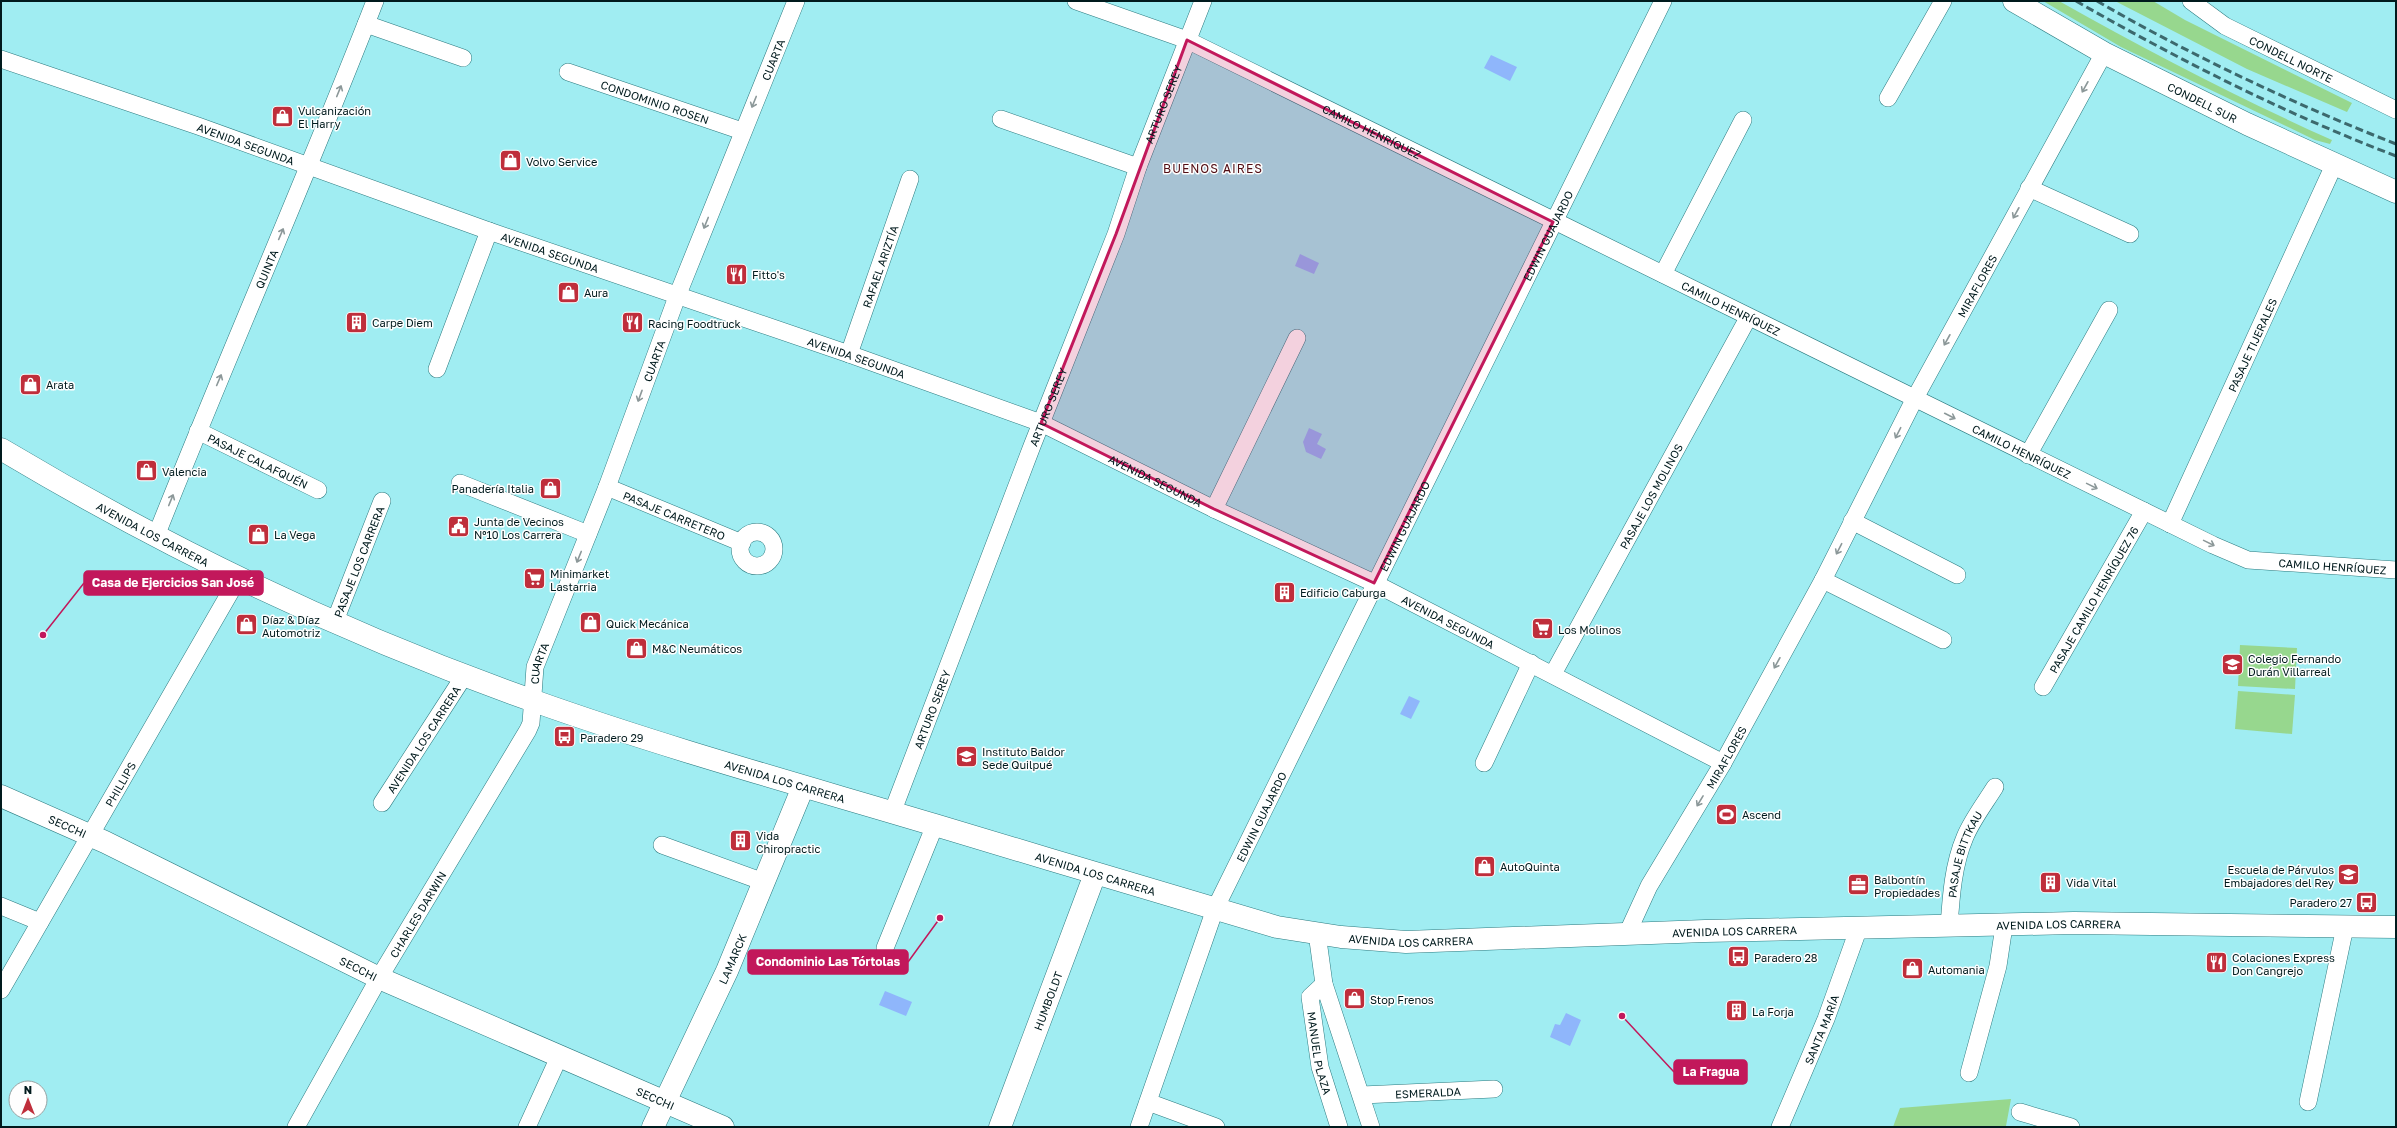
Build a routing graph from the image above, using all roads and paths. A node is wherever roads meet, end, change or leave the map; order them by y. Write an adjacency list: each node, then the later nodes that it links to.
1 (375, 1): 9 (street, QUINTA)
2 (796, 1): 19 (street, CUARTA, one-way to 19)
3 (1076, 1): 10 (street, CAMILO HENRÍQUEZ)
4 (1203, 1): 10 (street, ARTURO SEREY)
5 (1663, 1): 26 (street, EDWIN GUAJARDO)
6 (1943, 1): 15 (street)
7 (2014, 1): 11 (main road, CONDELL SUR)
8 (2191, 1): 16 (street, CONDELL NORTE)
9 (366, 24): 12 (street); 21 (street, QUINTA, one-way to 9)
10 (1187, 40): 22 (street, ARTURO SEREY); 26 (street, CAMILO HENRÍQUEZ)
11 (2104, 53): 20 (main road, CONDELL SUR); 24 (street, MIRAFLORES, one-way to 24)
12 (463, 58)
13 (1, 59): 21 (street, AVENIDA SEGUNDA)
14 (568, 72): 19 (street, CONDOMINIO ROSEN)
15 (1888, 98)
16 (2396, 110)
17 (1001, 119): 22 (street)
18 (1743, 120): 29 (street)
19 (742, 131): 30 (street, CUARTA, one-way to 30)
20 (2334, 165): 25 (main road, CONDELL SUR); 48 (street, PASAJE TIJERALES)
21 (310, 166): 27 (street, AVENIDA SEGUNDA); 38 (street, QUINTA, one-way to 21)
22 (1138, 167): 37 (street, ARTURO SEREY)
23 (910, 179): 34 (street, RAFAEL ARIZTÍA)
24 (2029, 188): 28 (street); 36 (street, MIRAFLORES, one-way to 36)
25 (2396, 192)
26 (1554, 222): 29 (street, CAMILO HENRÍQUEZ); 56 (street, EDWIN GUAJARDO)
27 (489, 231): 30 (street, AVENIDA SEGUNDA); 35 (street, AVENIDA SEGUNDA)
28 (2130, 234)
29 (1663, 274): 32 (street, CAMILO HENRÍQUEZ)
30 (678, 294): 34 (street, AVENIDA SEGUNDA); 42 (street, CUARTA, one-way to 42)
31 (2109, 310): 40 (street)
32 (1748, 318): 36 (street, CAMILO HENRÍQUEZ); 60 (street, PASAJE LOS MOLINOS)
33 (1297, 338): 45 (street, AVENIDA SEGUNDA)
34 (849, 354): 37 (street, AVENIDA SEGUNDA)
35 (437, 369)
36 (1915, 398): 40 (street, CAMILO HENRÍQUEZ, one-way to 40); 47 (street, MIRAFLORES, one-way to 47)
37 (1041, 423): 45 (street, AVENIDA SEGUNDA); 70 (street, ARTURO SEREY)
38 (198, 430): 43 (street, PASAJE CALAFQUÉN); 50 (street, QUINTA, one-way to 38)
39 (1, 449): 50 (main road, AVENIDA LOS CARRERA)
40 (2028, 455): 46 (street, CAMILO HENRÍQUEZ, one-way to 46)
41 (460, 483): 49 (street)
42 (607, 487): 49 (street, CUARTA); 51 (street, PASAJE CARRETERO)
43 (318, 490)
44 (382, 501): 57 (street, PASAJE LOS CARRERA)
45 (1214, 509): 56 (street, AVENIDA SEGUNDA)
46 (2144, 511): 48 (street, CAMILO HENRÍQUEZ); 62 (street, PASAJE CAMILO HENRÍQUEZ 76)
47 (1852, 521): 53 (street); 55 (street, MIRAFLORES, one-way to 55)
48 (2170, 524): 52 (street, CAMILO HENRÍQUEZ, one-way to 52)
49 (588, 534): 63 (street, CUARTA, one-way to 63)
50 (156, 536): 54 (main road, AVENIDA LOS CARRERA)
51 (742, 543)
52 (2396, 570)
53 (1957, 574)
54 (239, 577): 57 (main road, AVENIDA LOS CARRERA); 72 (street, PHILLIPS)
55 (1823, 580): 58 (street); 65 (street, MIRAFLORES, one-way to 65)
56 (1374, 583): 59 (street, AVENIDA SEGUNDA); 77 (street, EDWIN GUAJARDO)
57 (335, 621): 61 (main road, AVENIDA LOS CARRERA)
58 (1942, 640)
59 (1531, 663): 60 (street, AVENIDA SEGUNDA); 64 (street)
60 (1553, 674): 65 (street, AVENIDA SEGUNDA)
61 (464, 676): 63 (main road, AVENIDA LOS CARRERA); 69 (street, AVENIDA LOS CARRERA)
62 (2042, 687)
63 (532, 701): 66 (main road, AVENIDA LOS CARRERA); 87 (street, CHARLES DARWIN)
64 (1484, 763)
65 (1723, 763): 85 (street, MIRAFLORES, one-way to 85)
66 (803, 787): 70 (main road, AVENIDA LOS CARRERA); 75 (main road, LAMARCK)
67 (1995, 787): 82 (street, PASAJE BITTKAU)
68 (1, 796): 72 (main road, SECCHI)
69 (382, 803)
70 (892, 813): 71 (main road, AVENIDA LOS CARRERA)
71 (935, 825): 74 (main road, AVENIDA LOS CARRERA); 86 (street)
72 (90, 835): 78 (street, PHILLIPS); 87 (main road, SECCHI)
73 (662, 845): 75 (street)
74 (1094, 874): 77 (main road, AVENIDA LOS CARRERA); 102 (main road, HUMBOLDT)
75 (764, 882): 94 (main road, LAMARCK)
76 (1, 906): 78 (street)
77 (1215, 909): 84 (main road, AVENIDA LOS CARRERA); 95 (street, EDWIN GUAJARDO)
78 (40, 922): 89 (street, PHILLIPS)
79 (2004, 926): 80 (main road, AVENIDA LOS CARRERA); 82 (main road, AVENIDA LOS CARRERA); 91 (street)
80 (2344, 926): 81 (main road, AVENIDA LOS CARRERA); 96 (street)
81 (2396, 926)
82 (1949, 927): 83 (main road, AVENIDA LOS CARRERA)
83 (1858, 930): 85 (main road, AVENIDA LOS CARRERA); 107 (street, SANTA MARÍA)
84 (1317, 933): 85 (main road, AVENIDA LOS CARRERA); 88 (street, MANUEL PLAZA)
85 (1627, 934)
86 (885, 948)
87 (379, 978): 90 (main road, SECCHI); 98 (street, CHARLES DARWIN)
88 (1324, 984): 93 (street, MANUEL PLAZA); 105 (street, MANUEL PLAZA)
89 (1, 990)
90 (559, 1057): 94 (main road, SECCHI); 99 (street)
91 (1969, 1073)
92 (1494, 1089): 93 (street, ESMERALDA)
93 (1362, 1095): 106 (street, MANUEL PLAZA)
94 (664, 1102): 100 (main road, LAMARCK); 101 (main road, SECCHI)
95 (1148, 1102): 103 (street, EDWIN GUAJARDO); 104 (street)
96 (2308, 1102)
97 (2020, 1112): 108 (street)
98 (296, 1127)
99 (527, 1127)
100 (653, 1127)
101 (723, 1127)
102 (1000, 1127)
103 (1139, 1127)
104 (1216, 1127)
105 (1339, 1127)
106 (1371, 1127)
107 (1780, 1127)
108 (2072, 1127)

